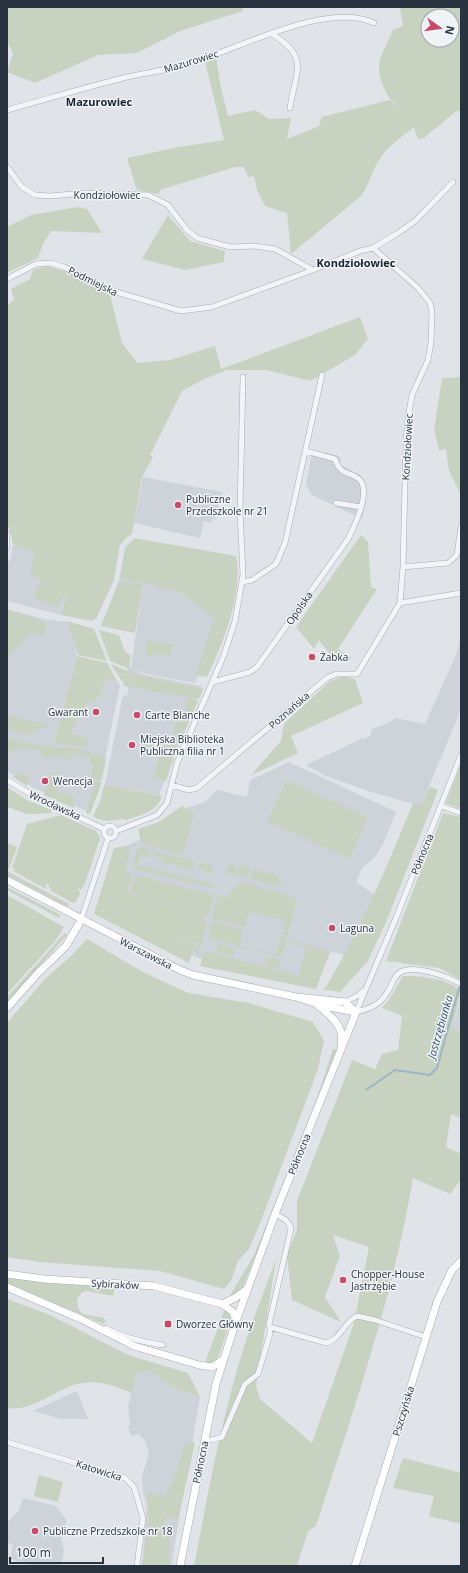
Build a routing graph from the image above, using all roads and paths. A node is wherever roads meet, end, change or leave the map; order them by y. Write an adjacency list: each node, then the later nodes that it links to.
1 (374, 23): 2 (street, Mazurowiec)
2 (272, 34): 3 (street); 4 (street, Mazurowiec)
3 (290, 108)
4 (7, 110)
5 (7, 167): 8 (street, Kondziołowiec)
6 (453, 182): 7 (street)
7 (373, 248): 8 (street); 18 (street, Kondziołowiec)
8 (313, 270): 9 (street, Podmiejska)
9 (7, 279)
10 (322, 375): 12 (street)
11 (243, 377): 19 (street)
12 (306, 452): 14 (street, Opolska); 19 (street)
13 (336, 503): 14 (street)
14 (361, 507): 22 (street, Opolska)
15 (461, 526): 18 (street)
16 (7, 534): 17 (street)
17 (7, 547)
18 (403, 568): 21 (street, Kondziołowiec)
19 (242, 582): 22 (street)
20 (461, 593): 21 (street)
21 (400, 603): 25 (street, Poznańska)
22 (213, 682): 25 (street)
23 (461, 755): 26 (street, Północna)
24 (7, 780): 28 (street, Wrocławska)
25 (171, 785): 29 (street)
26 (442, 806): 27 (street); 34 (street, Północna)
27 (461, 813)
28 (104, 829): 29 (street); 30 (street)
29 (116, 831): 30 (street)
30 (108, 838): 32 (street)
31 (7, 880): 32 (street, Warszawska)
32 (81, 920): 35 (street, Warszawska); 38 (street)
33 (460, 984): 39 (street)
34 (367, 987): 37 (street); 39 (street, Północna)
35 (296, 997): 36 (street, Warszawska); 37 (street, Warszawska)
36 (311, 1001): 39 (street, Warszawska); 40 (street)
37 (345, 1002): 39 (street)
38 (7, 1008)
39 (356, 1012): 40 (street, Północna)
40 (337, 1058): 41 (street, Północna)
41 (275, 1214): 45 (street, Północna); 48 (street)
42 (461, 1261): 50 (street, Pszczyńska)
43 (7, 1274): 46 (street, Sybiraków)
44 (7, 1287): 53 (street)
45 (247, 1289): 46 (street); 47 (street, Północna)
46 (222, 1304): 47 (street)
47 (236, 1321): 52 (street, Północna)
48 (270, 1326): 50 (street); 55 (street)
49 (106, 1328): 51 (street)
50 (426, 1337): 59 (street, Pszczyńska)
51 (164, 1345)
52 (226, 1354): 53 (street); 54 (street, Północna)
53 (199, 1366): 54 (street)
54 (217, 1382): 55 (street, Północna)
55 (204, 1440): 58 (street, Północna)
56 (7, 1442): 57 (street, Katowicka)
57 (137, 1566)
58 (180, 1566)
59 (355, 1566)

